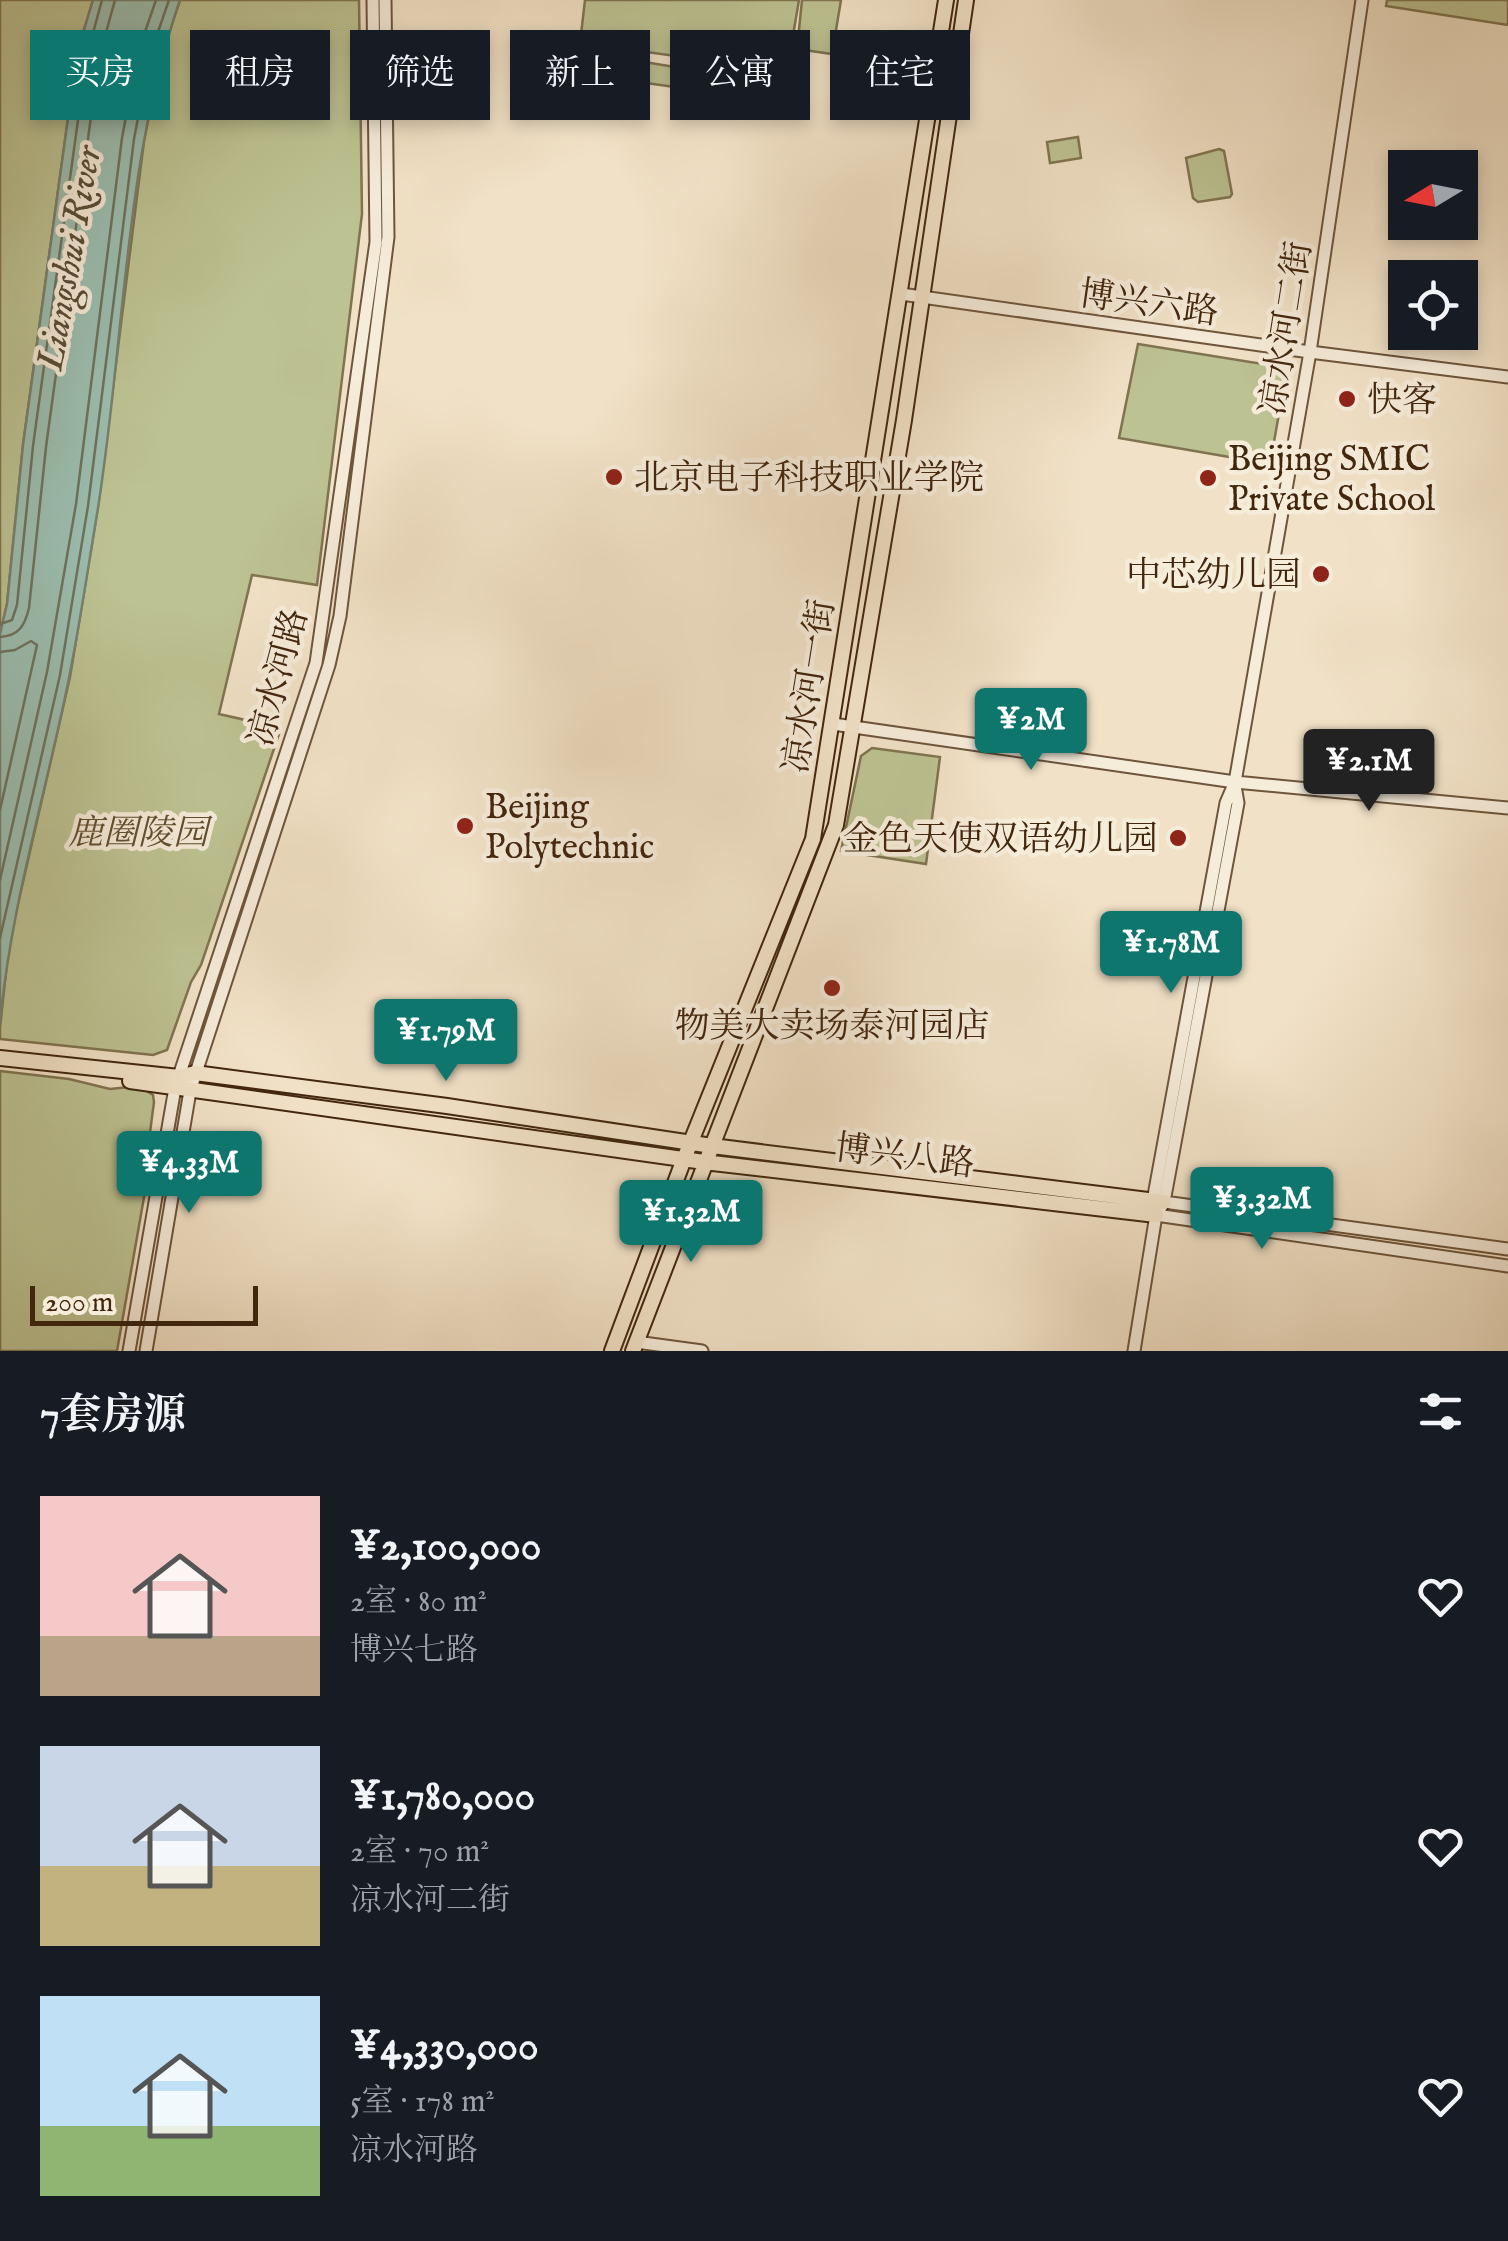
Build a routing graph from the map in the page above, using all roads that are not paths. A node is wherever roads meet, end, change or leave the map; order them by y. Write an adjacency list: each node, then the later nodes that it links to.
1 (373, 0): 18 (street, 凉水河路)
2 (385, 0): 17 (street, 凉水河路)
3 (946, 0): 6 (main road, 凉水河一街)
4 (966, 0): 7 (main road, 凉水河一街)
5 (1362, 0): 8 (street, 凉水河二街)
6 (901, 294): 7 (street, 博兴六路); 10 (main road, 凉水河一街)
7 (921, 297): 8 (street, 博兴六路); 11 (main road, 凉水河一街)
8 (1310, 352): 9 (street, 博兴六路); 14 (street, 凉水河二街)
9 (1508, 377)
10 (834, 724): 11 (street); 12 (main road, 凉水河一街)
11 (853, 726): 13 (main road, 凉水河一街); 14 (street)
12 (826, 762): 13 (main road); 19 (main road, 凉水河一街)
13 (846, 768): 20 (main road, 凉水河一街)
14 (1235, 782): 15 (street); 23 (street, 凉水河二街)
15 (1508, 808)
16 (8, 1063): 18 (main road)
17 (195, 1073): 18 (main road, 博兴八路); 19 (main road, 博兴八路)
18 (181, 1086): 21 (main road, 博兴八路); 27 (street, 凉水河路); 28 (street, 凉水河路)
19 (691, 1143): 20 (main road, 博兴八路); 21 (main road, 凉水河一街)
20 (712, 1146): 22 (main road, 凉水河一街); 23 (main road, 博兴八路)
21 (684, 1159): 22 (main road, 博兴八路); 29 (main road, 凉水河一街)
22 (704, 1162): 23 (main road, 博兴八路); 26 (main road, 凉水河一街)
23 (1158, 1206): 24 (street, 博兴八路); 25 (street, 博兴八路); 31 (street, 凉水河二街)
24 (1508, 1249)
25 (1508, 1266)
26 (634, 1346): 30 (street)
27 (129, 1351)
28 (146, 1351)
29 (612, 1351)
30 (702, 1351)
31 (1134, 1351)

